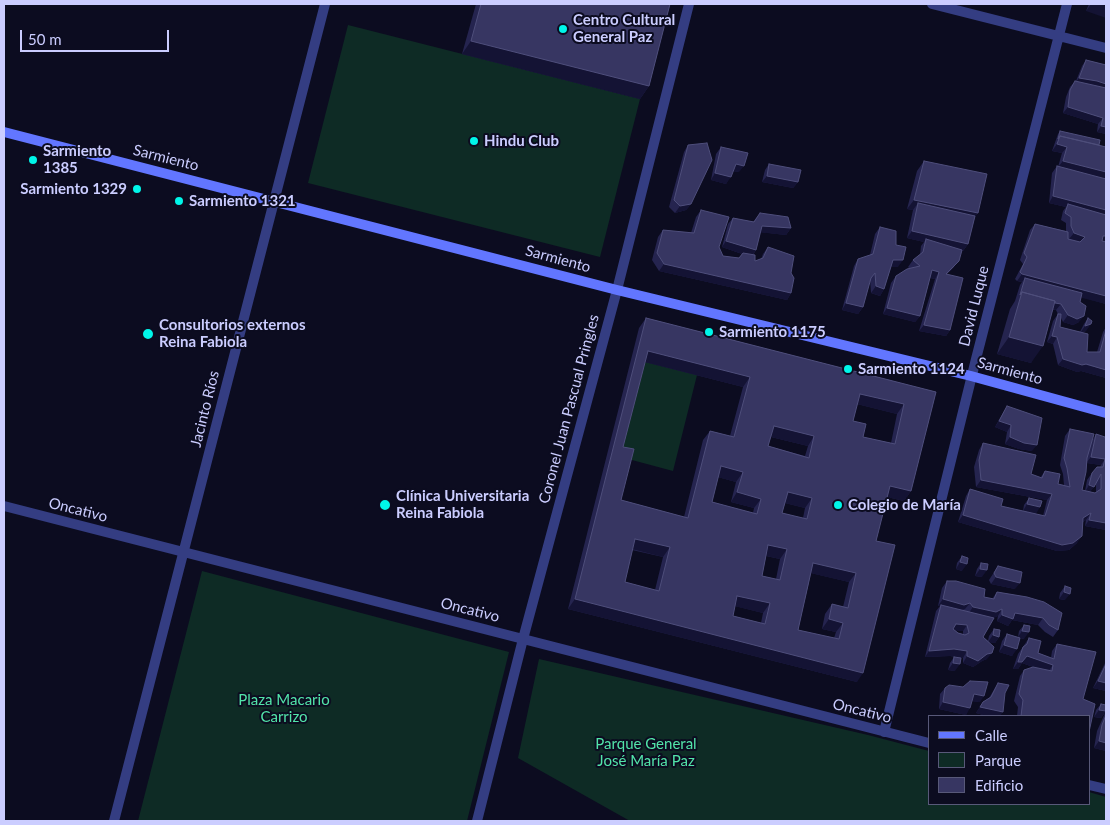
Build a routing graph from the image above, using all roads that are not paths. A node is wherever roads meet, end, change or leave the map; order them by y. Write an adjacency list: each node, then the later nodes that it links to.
1 (325, 4): 8 (street, Jacinto Ríos)
2 (689, 4): 9 (street, Coronel Juan Pascual Pringles)
3 (932, 4): 5 (street)
4 (1067, 4): 5 (street, David Luque)
5 (1058, 36): 6 (street); 10 (street, David Luque)
6 (1106, 48)
7 (4, 132): 8 (main road, Sarmiento)
8 (274, 201): 9 (main road, Sarmiento); 13 (street, Jacinto Ríos)
9 (617, 290): 10 (main road, Sarmiento); 14 (street, Coronel Juan Pascual Pringles)
10 (972, 376): 11 (main road, Sarmiento); 15 (street, David Luque)
11 (1106, 413)
12 (4, 506): 13 (street, Oncativo)
13 (183, 552): 14 (street, Oncativo); 19 (street, Jacinto Ríos)
14 (523, 639): 15 (street, Oncativo); 20 (street, Coronel Juan Pascual Pringles)
15 (884, 732): 16 (street, Oncativo)
16 (928, 743)
17 (1090, 785): 18 (street)
18 (1106, 789)
19 (114, 821)
20 (477, 821)

